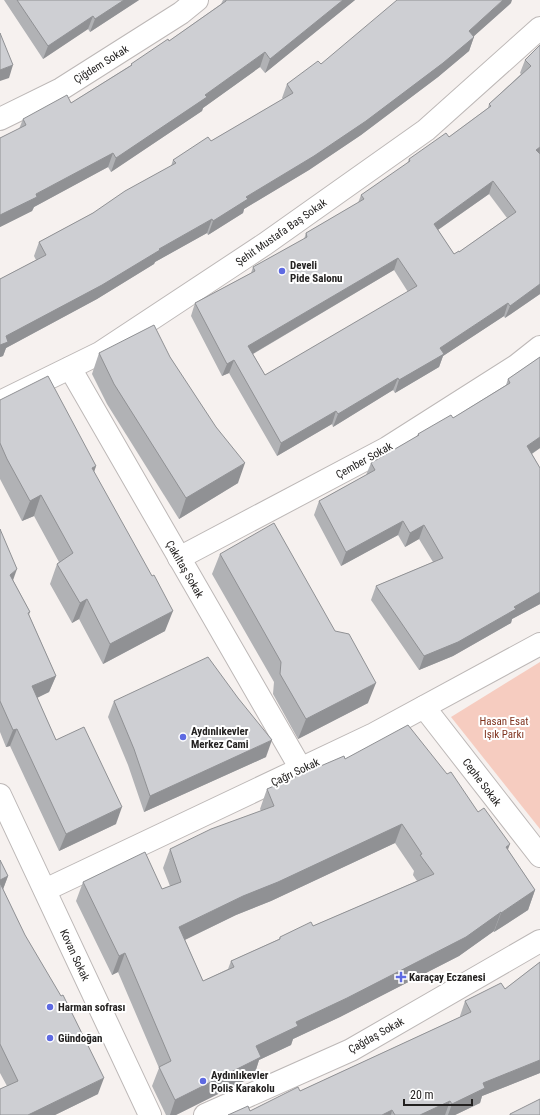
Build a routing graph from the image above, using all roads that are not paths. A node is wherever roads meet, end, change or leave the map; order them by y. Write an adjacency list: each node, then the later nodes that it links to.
1 (197, 0): 3 (street, Çiğdem Sokak)
2 (540, 28): 5 (street, Şehit Mustafa Baş Sokak)
3 (0, 119)
4 (540, 347): 7 (street, Çember Sokak)
5 (70, 368): 6 (street, Şehit Mustafa Baş Sokak); 7 (street, Çakıltaş Sokak)
6 (0, 402)
7 (179, 558): 10 (street, Çakıltaş Sokak)
8 (540, 644): 9 (street, Çağrı Sokak)
9 (424, 707): 10 (street, Çağrı Sokak); 12 (street, Cephe Sokak)
10 (301, 769): 13 (street, Çağrı Sokak)
11 (0, 795): 13 (street, Kovan Sokak)
12 (540, 856)
13 (45, 890): 15 (street, Kovan Sokak)
14 (540, 941): 16 (street, Çağdaş Sokak)
15 (150, 1115)
16 (205, 1115)

